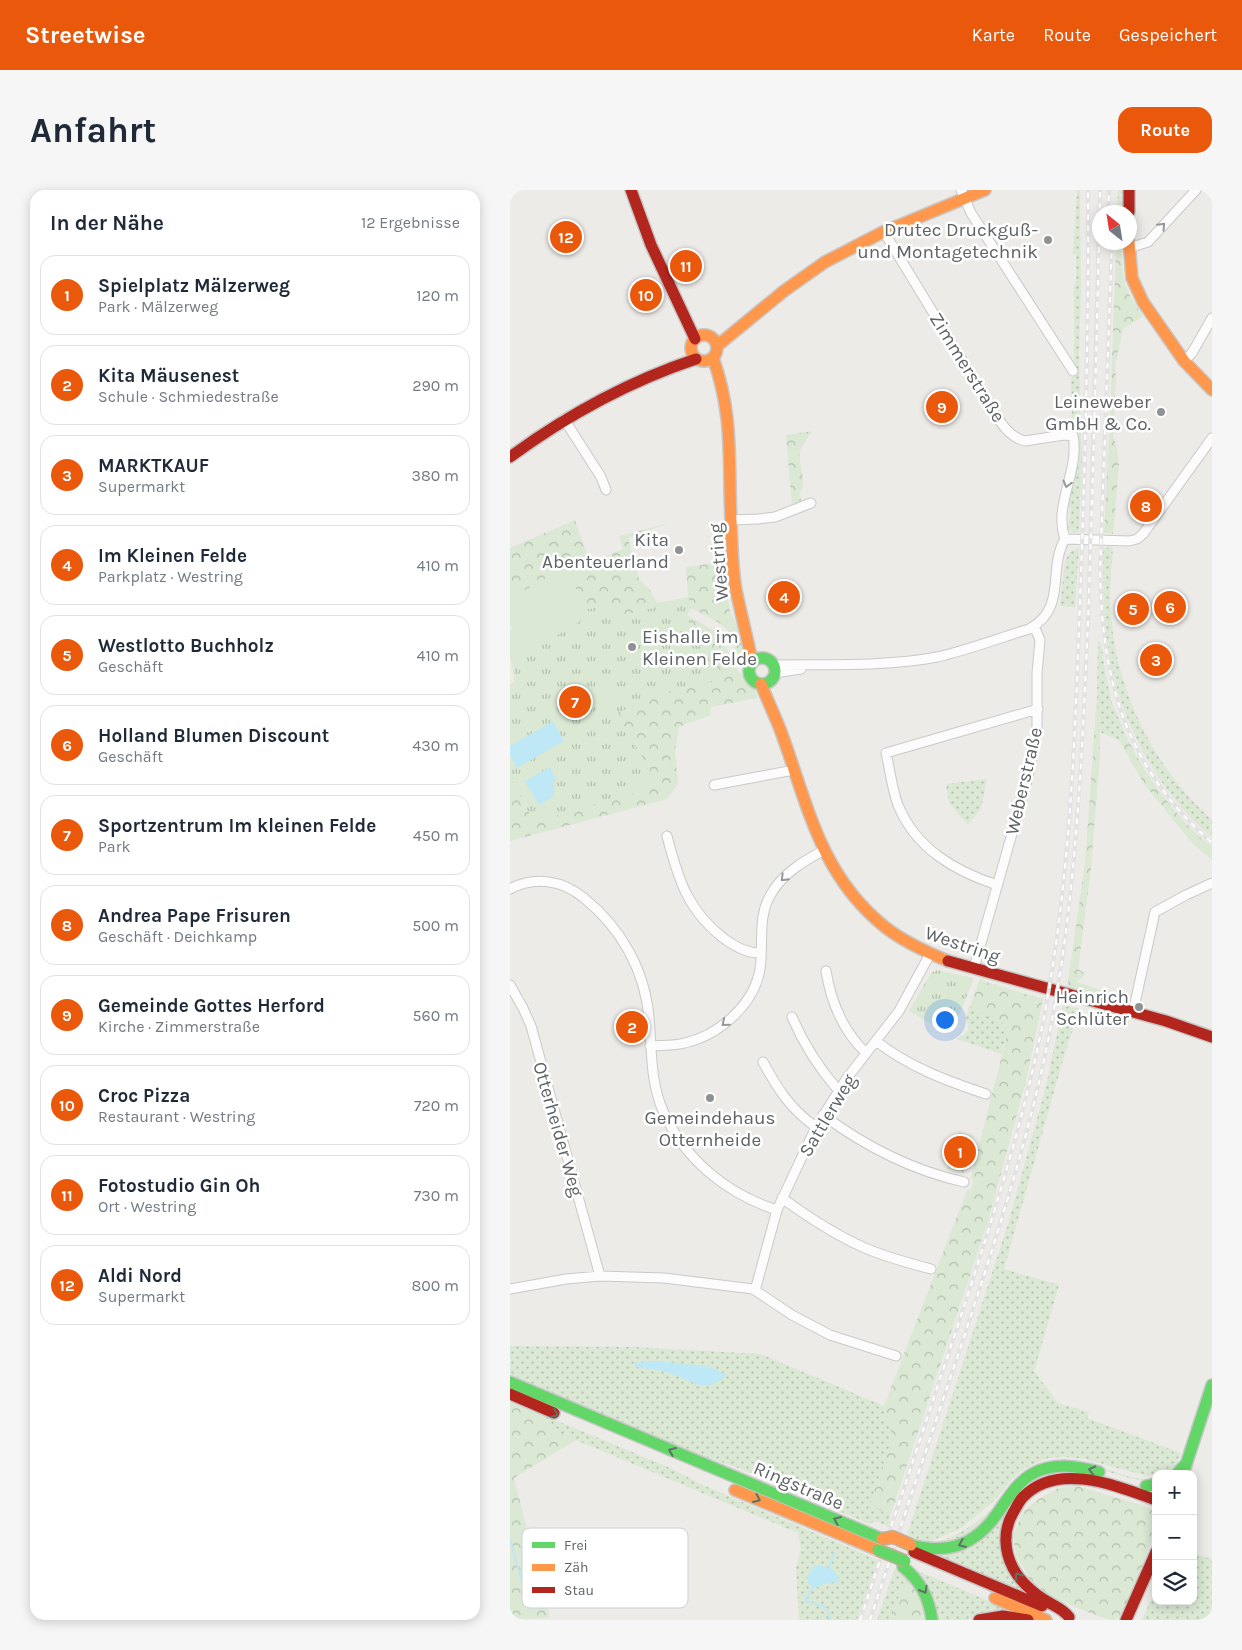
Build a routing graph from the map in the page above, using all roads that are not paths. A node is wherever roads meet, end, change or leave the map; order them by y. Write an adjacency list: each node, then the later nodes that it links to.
1 (632, 190): 11 (main road, Westring)
2 (985, 190): 5 (main road)
3 (1129, 190): 6 (main road)
4 (1196, 190): 8 (street, one-way to 4)
5 (963, 194): 7 (main road); 13 (street)
6 (1129, 205)
7 (884, 232): 11 (main road); 21 (street, Zimmerstraße, one-way to 21)
8 (1137, 244)
9 (1129, 250): 12 (main road)
10 (1212, 318): 12 (street)
11 (704, 348): 15 (main road); 20 (main road, Westring)
12 (1184, 361): 14 (main road)
13 (1073, 371)
14 (1212, 390)
15 (564, 419): 17 (main road); 18 (street)
16 (1212, 438): 21 (street)
17 (510, 457)
18 (606, 490)
19 (811, 503): 20 (street)
20 (734, 520): 23 (main road, Westring)
21 (1065, 539): 22 (street)
22 (1034, 626): 24 (street); 25 (street, Weberstraße)
23 (757, 659): 24 (main road); 24 (main road, Westring)
24 (770, 676): 26 (main road, Westring)
25 (1038, 709): 31 (street, Weberstraße); 31 (street)
26 (794, 770): 27 (street); 29 (main road, Westring)
27 (714, 785)
28 (667, 836): 33 (street)
29 (824, 850): 33 (street, one-way to 33); 34 (main road, Westring)
30 (1212, 883): 38 (street)
31 (997, 885): 35 (street, Weberstraße)
32 (510, 889): 42 (street)
33 (761, 953): 42 (street, one-way to 42)
34 (930, 954): 35 (main road, Westring); 41 (street, Sattlerweg)
35 (974, 968): 38 (main road, Westring)
36 (826, 971): 43 (street)
37 (510, 985): 53 (street, Otterheider Weg)
38 (1133, 1012): 40 (main road, Westring)
39 (792, 1017): 45 (street)
40 (1212, 1037)
41 (876, 1041): 43 (street, Sattlerweg); 46 (street)
42 (650, 1046): 51 (street)
43 (866, 1053): 45 (street, Sattlerweg)
44 (763, 1062): 48 (street)
45 (838, 1090): 47 (street, Sattlerweg)
46 (986, 1094)
47 (822, 1115): 48 (street, Sattlerweg); 49 (street)
48 (816, 1128): 50 (street, Sattlerweg)
49 (964, 1182)
50 (782, 1198): 51 (street, Sattlerweg); 52 (street)
51 (777, 1210): 55 (street, Sattlerweg)
52 (931, 1269)
53 (600, 1276): 54 (street); 55 (street)
54 (510, 1289)
55 (753, 1290): 56 (street)
56 (896, 1356)
57 (510, 1382): 65 (main road, Ringstraße, one-way to 57)
58 (1212, 1385): 61 (main road)
59 (510, 1394): 60 (main road, one-way to 60)
60 (561, 1416)
61 (1184, 1469)
62 (720, 1484): 65 (main road, Ringstraße, one-way to 65)
63 (1152, 1486): 66 (main road, one-way to 66)
64 (1152, 1499): 70 (main road, one-way to 64)
65 (880, 1544): 66 (main road, Ringstraße); 66 (main road, Ringstraße, bridge)
66 (907, 1556): 68 (main road, Ringstraße); 70 (main road, Ringstraße); 71 (main road, one-way to 71)
67 (1152, 1560): 75 (main road)
68 (922, 1568)
69 (984, 1594): 74 (main road)
70 (1072, 1618)
71 (932, 1620)
72 (979, 1620): 73 (main road)
73 (1029, 1620)
74 (1046, 1620)
75 (1126, 1620)

